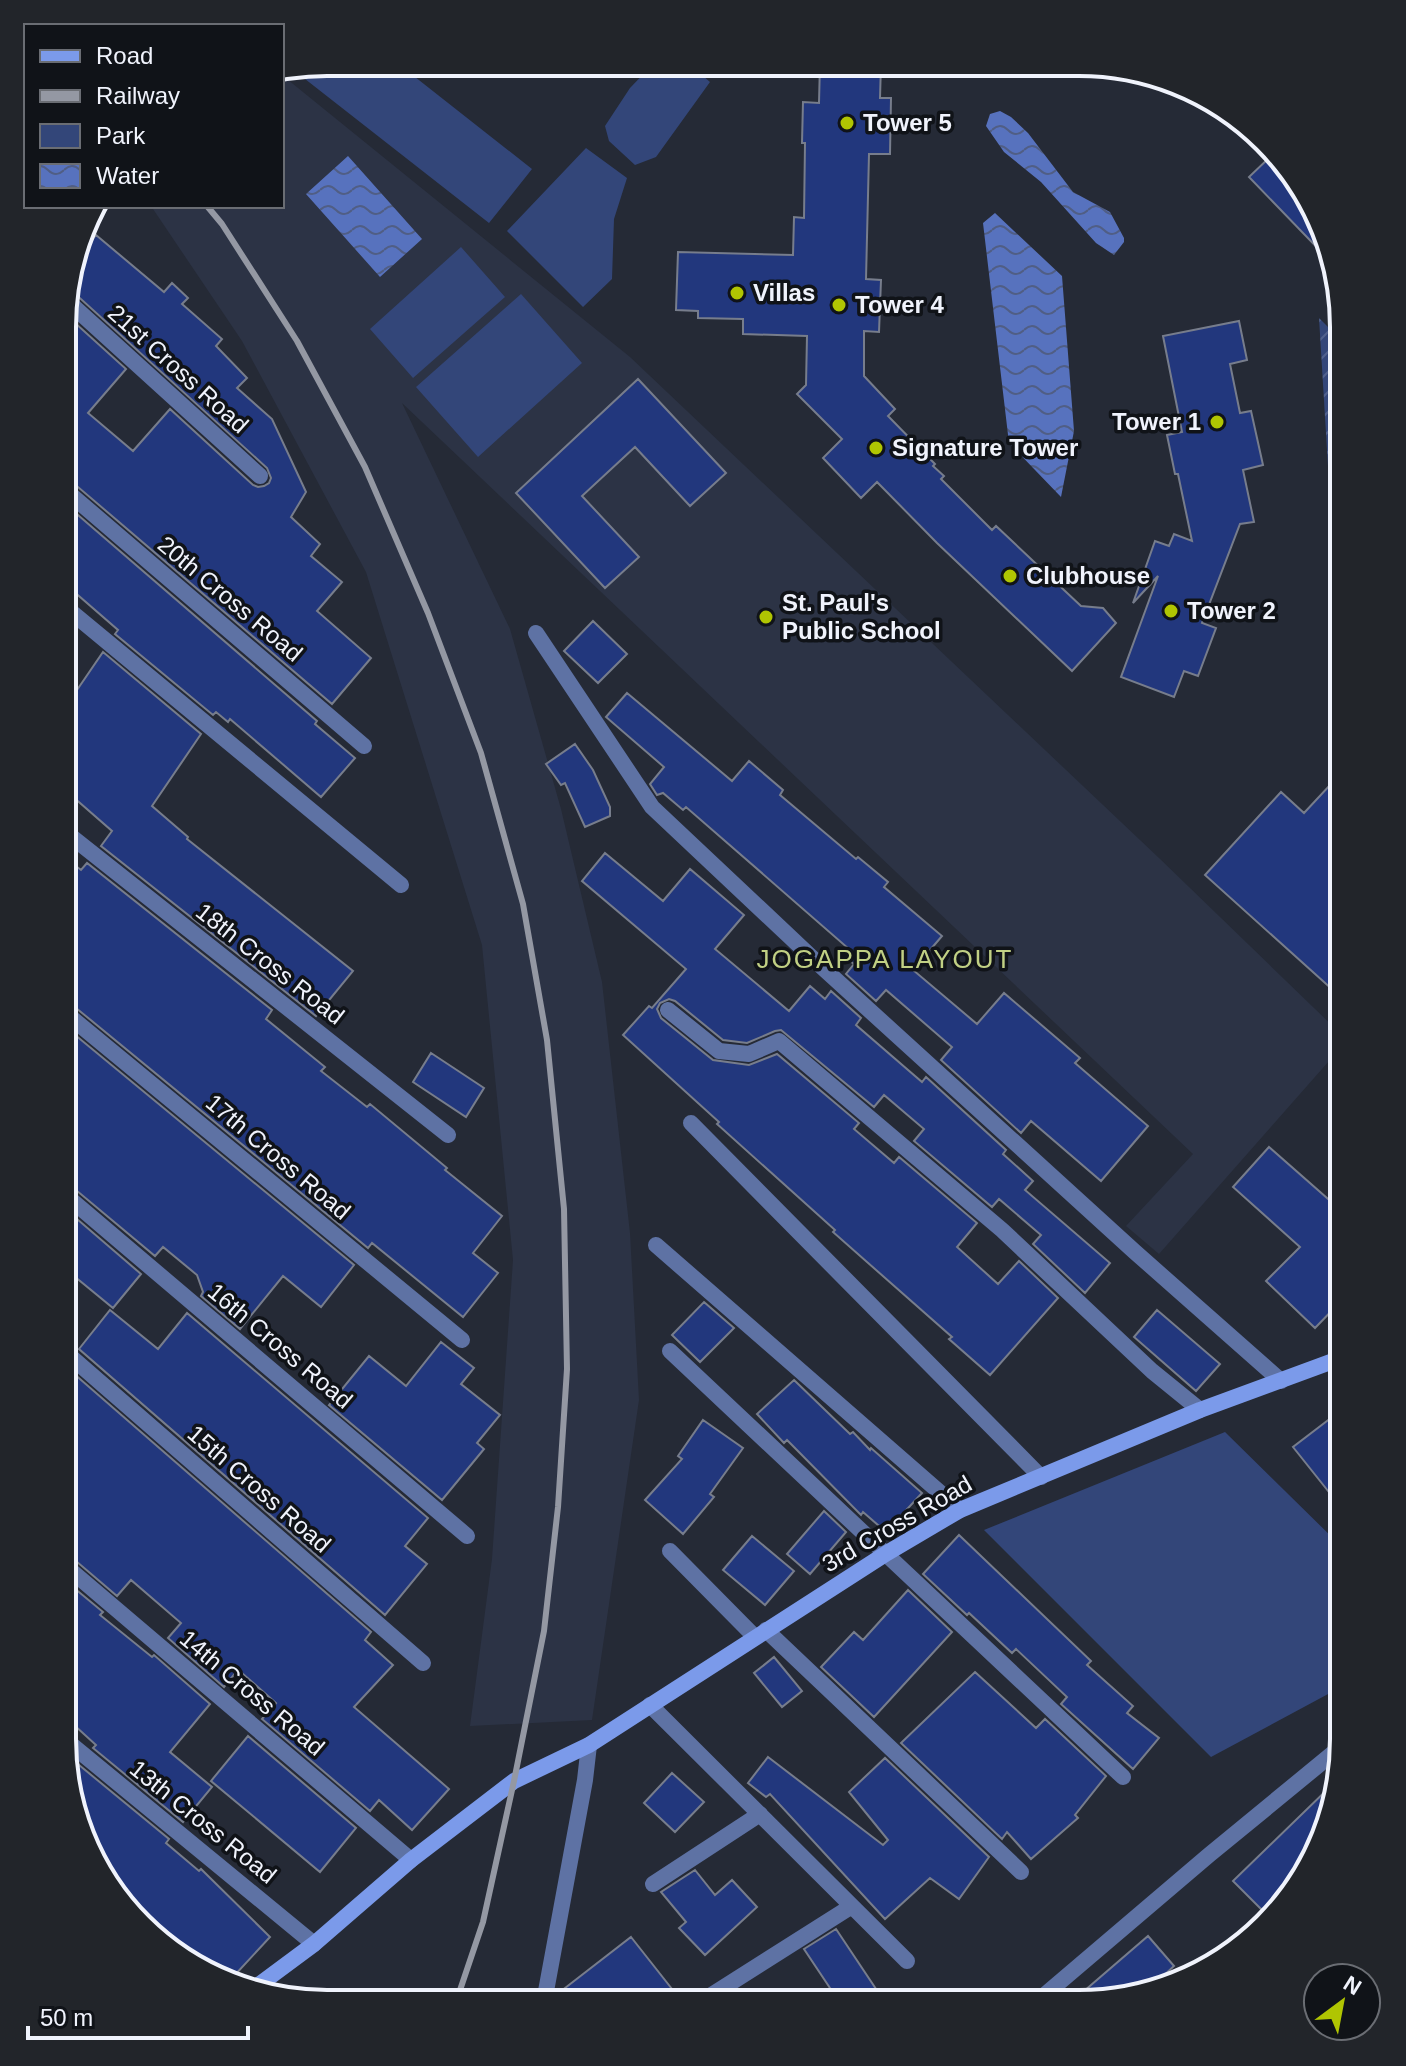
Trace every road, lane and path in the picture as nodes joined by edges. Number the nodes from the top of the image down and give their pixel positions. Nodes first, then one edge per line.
1 (77, 310) edge
2 (260, 476) dead end
3 (76, 499) edge
4 (76, 616) edge
5 (536, 633) dead end
6 (364, 746) dead end
7 (76, 840) edge
8 (401, 885) dead end
9 (668, 1010) dead end
10 (76, 1022) edge
11 (691, 1123) dead end
12 (448, 1135) dead end
13 (76, 1204) edge
14 (656, 1245) dead end
15 (462, 1340) dead end
16 (670, 1351) dead end
17 (76, 1361) edge
18 (1329, 1363) edge
19 (1281, 1381) junction
20 (1200, 1410) junction
21 (1041, 1477) junction
22 (960, 1510) junction
23 (467, 1536) dead end
24 (670, 1551) dead end
25 (887, 1553) junction
26 (76, 1575) edge
27 (760, 1634) junction
28 (423, 1663) dead end
29 (650, 1705) junction
30 (589, 1745) junction
31 (77, 1749) edge
32 (1329, 1757) edge
33 (1123, 1777) dead end
34 (760, 1814) junction
35 (411, 1860) junction
36 (1021, 1872) dead end
37 (653, 1884) dead end
38 (852, 1906) junction
39 (314, 1944) junction
40 (907, 1961) dead end
41 (264, 1981) edge
42 (546, 1990) edge
43 (720, 1990) edge
44 (1050, 1990) edge

1 - 2 street, 21st Cross Road
3 - 6 street, 20th Cross Road
4 - 8 street
5 - 19 street
7 - 12 street, 18th Cross Road
9 - 20 street
10 - 15 street, 17th Cross Road
11 - 21 street
13 - 23 street, 16th Cross Road
14 - 22 street
16 - 25 street
17 - 28 street, 15th Cross Road
18 - 19 main road, 3rd Cross Road
19 - 20 main road, 3rd Cross Road
20 - 21 main road, 3rd Cross Road
21 - 22 main road, 3rd Cross Road
22 - 25 main road, 3rd Cross Road
24 - 27 street
25 - 27 main road, 3rd Cross Road
25 - 33 street
26 - 35 street, 14th Cross Road
27 - 29 main road, 3rd Cross Road
27 - 36 street
29 - 30 main road, 3rd Cross Road
29 - 34 street
30 - 35 main road, 3rd Cross Road
30 - 42 street
31 - 39 street, 13th Cross Road
32 - 44 street
34 - 37 street
34 - 38 street
35 - 39 main road, 3rd Cross Road
38 - 40 street
38 - 43 street
39 - 41 main road, 3rd Cross Road

